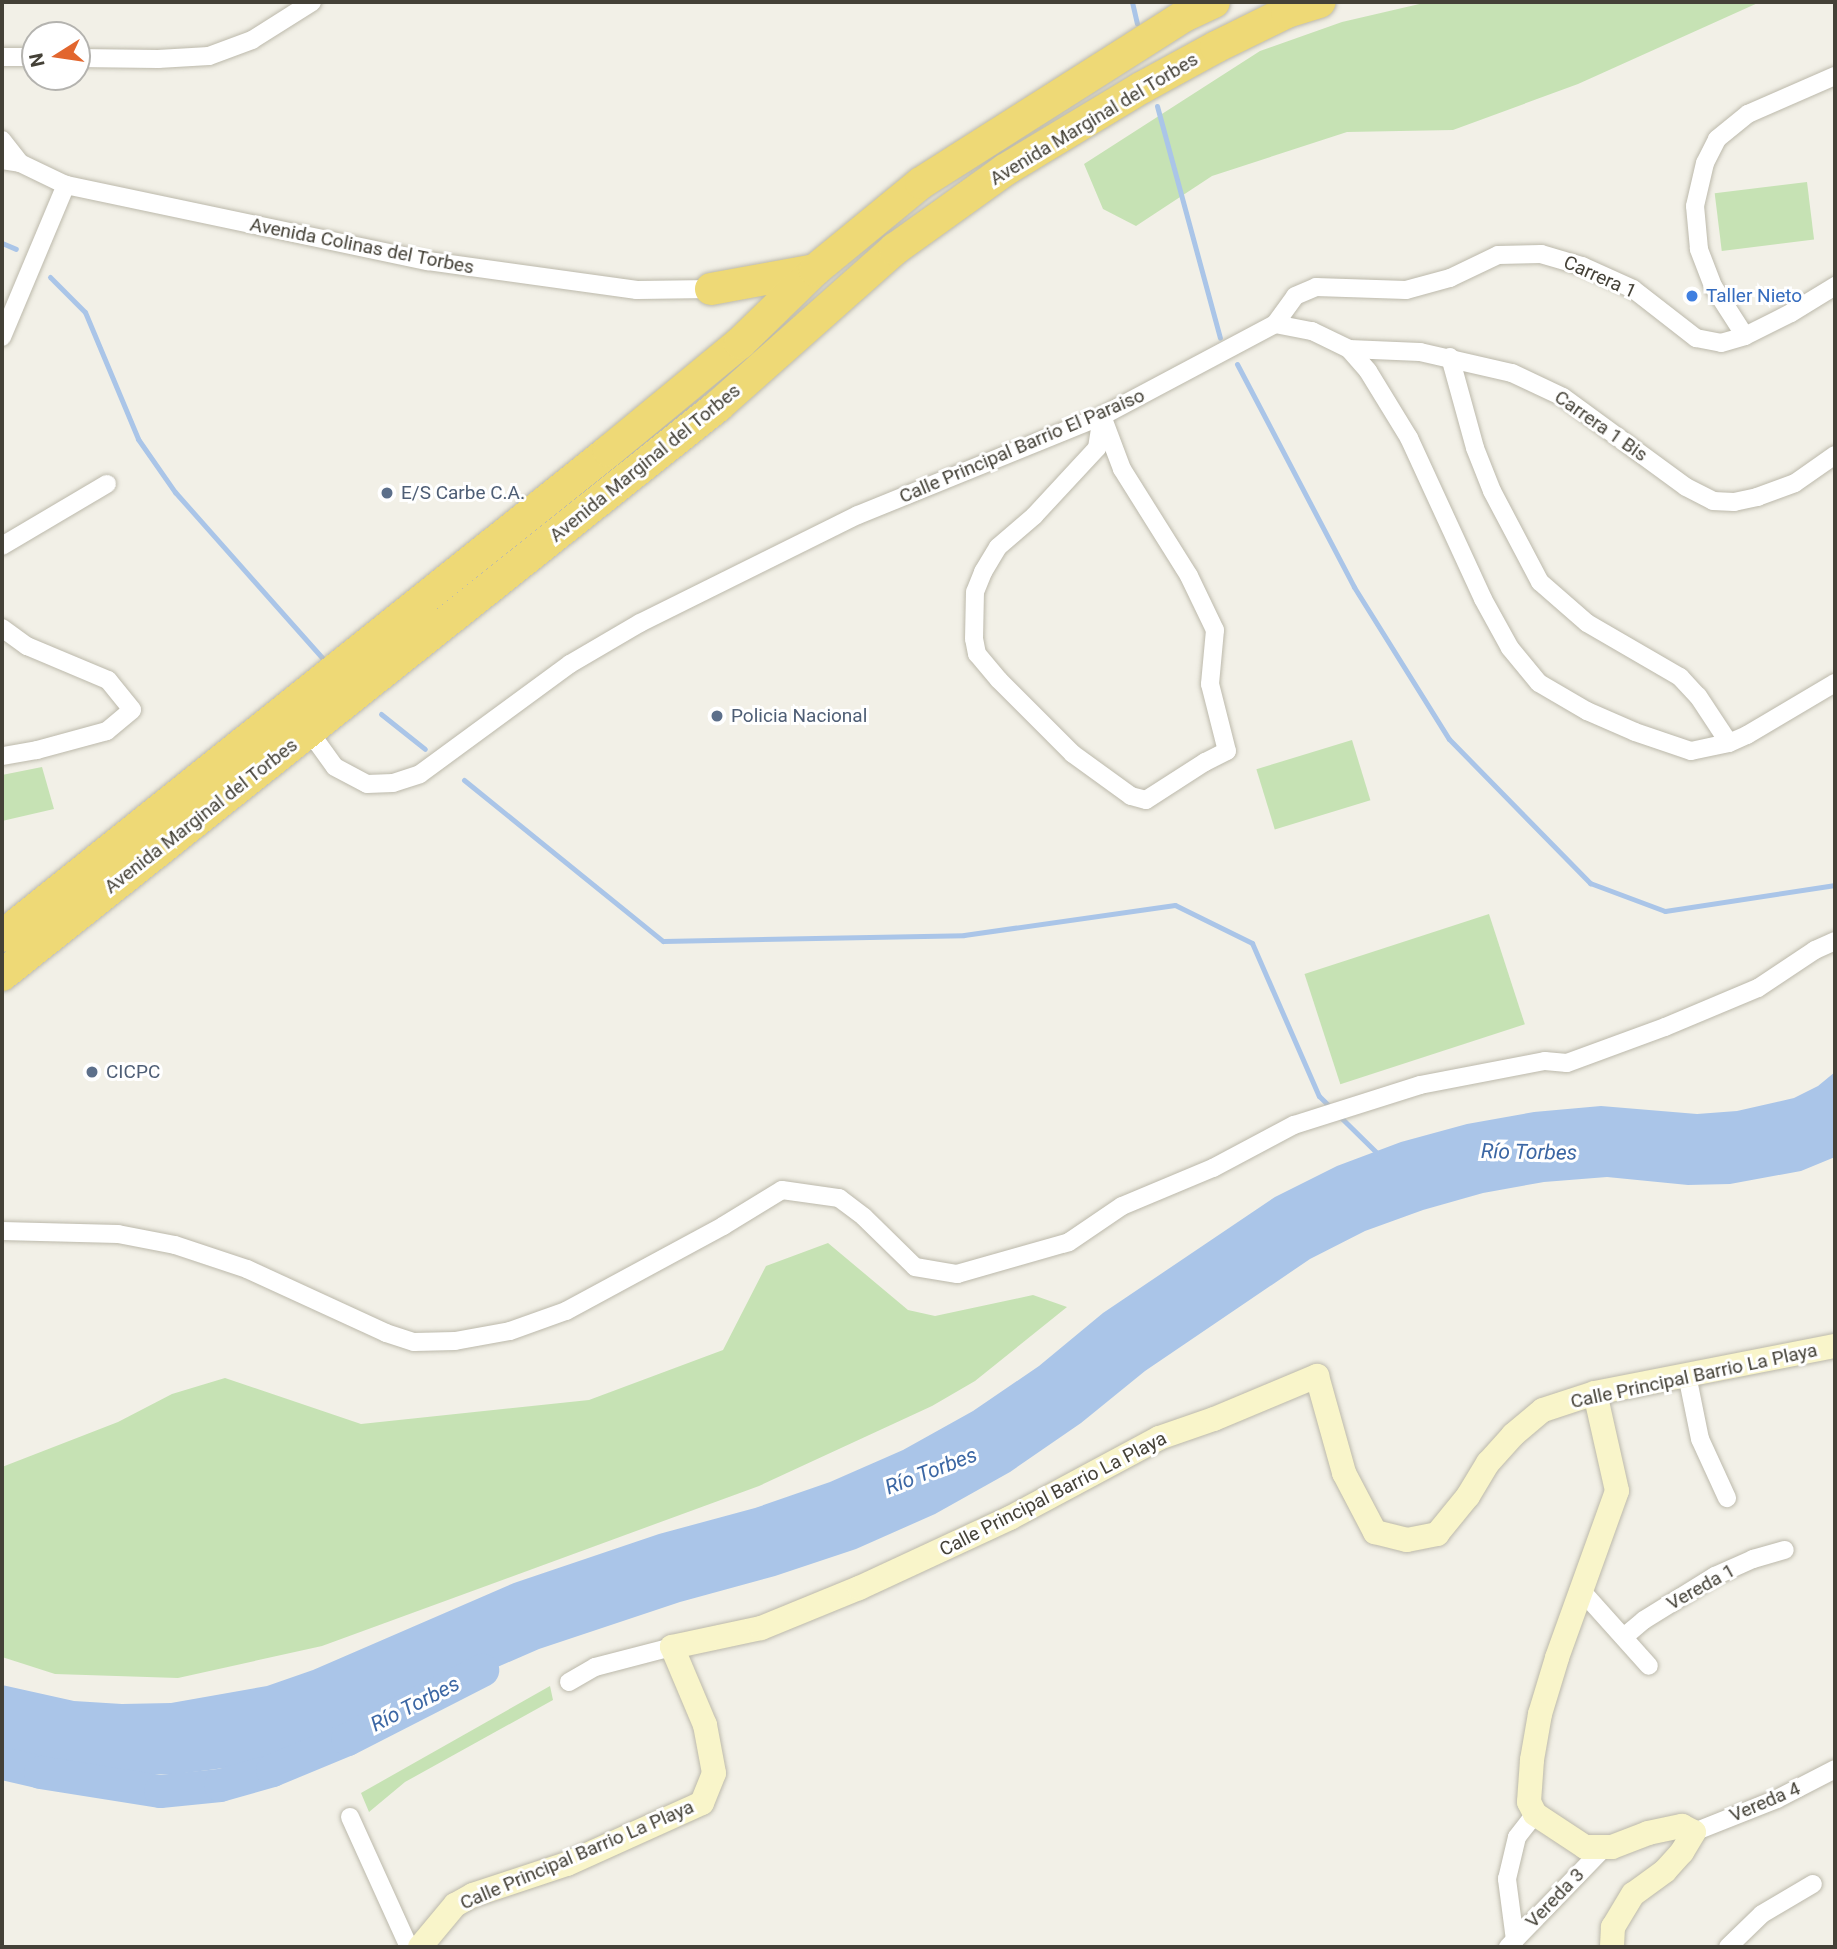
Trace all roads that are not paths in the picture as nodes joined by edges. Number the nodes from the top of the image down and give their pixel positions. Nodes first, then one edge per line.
1 (312, 2) edge
2 (1214, 2) edge
3 (1319, 2) edge
4 (2, 57) edge
5 (21, 57) edge
6 (91, 58) edge
7 (1835, 76) edge
8 (2, 140) edge
9 (11, 162) edge
10 (2, 173) edge
11 (66, 184) junction
12 (815, 270) junction
13 (1835, 286) edge
14 (711, 289) junction
15 (1275, 324) junction
16 (1745, 336) junction
17 (2, 337) edge
18 (740, 343) junction
19 (1349, 349) junction
20 (1450, 357) junction
21 (1102, 416) junction
22 (1835, 455) edge
23 (107, 484) dead end
24 (2, 546) edge
25 (2, 628) edge
26 (1835, 683) edge
27 (300, 719) junction
28 (1729, 743) junction
29 (2, 755) edge
30 (2, 936) edge
31 (1835, 941) edge
32 (2, 975) edge
33 (2, 1231) edge
34 (1835, 1346) edge
35 (1687, 1375) junction
36 (1595, 1394) junction
37 (1727, 1498) dead end
38 (1785, 1550) dead end
39 (1580, 1589) junction
40 (1625, 1636) junction
41 (672, 1647) junction
42 (1649, 1666) dead end
43 (569, 1682) dead end
44 (1835, 1769) edge
45 (1535, 1814) junction
46 (350, 1817) dead end
47 (1694, 1832) junction
48 (1603, 1849) junction
49 (1813, 1884) dead end
50 (1511, 1944) edge
51 (409, 1947) edge
52 (420, 1947) edge
53 (1612, 1947) edge
54 (1728, 1947) edge

1 - 6 street
2 - 12 highway, Avenida Marginal del Torbes
3 - 27 highway, Avenida Marginal del Torbes
4 - 5 street
7 - 16 street
8 - 9 street, Avenida Colinas del Torbes
9 - 10 street
9 - 11 street, Avenida Colinas del Torbes
11 - 14 street, Avenida Colinas del Torbes
11 - 17 street
12 - 14 highway
12 - 18 highway, Avenida Marginal del Torbes
13 - 16 street, Carrera 1
14 - 18 highway
15 - 16 street, Carrera 1
15 - 19 street
15 - 21 street, Calle Principal Barrio El Paraiso
18 - 27 highway, Avenida Marginal del Torbes
19 - 20 street, Carrera 1 Bis
19 - 28 street
20 - 22 street, Carrera 1 Bis
20 - 28 street
21 - 21 street
21 - 27 street, Calle Principal Barrio El Paraiso
23 - 24 street
25 - 29 street
26 - 28 street
27 - 30 highway, Avenida Marginal del Torbes
27 - 32 highway, Avenida Marginal del Torbes
31 - 33 street
34 - 35 street, Calle Principal Barrio La Playa
35 - 36 street, Calle Principal Barrio La Playa
35 - 37 street
36 - 39 street
36 - 41 street, Calle Principal Barrio La Playa
38 - 40 street, Vereda 1
39 - 40 street
39 - 45 street
40 - 42 street
41 - 43 street
41 - 52 street, Calle Principal Barrio La Playa
44 - 47 street, Vereda 4
45 - 48 street
45 - 50 street
46 - 51 street
47 - 48 street
47 - 53 street
48 - 50 street, Vereda 3
49 - 54 street

